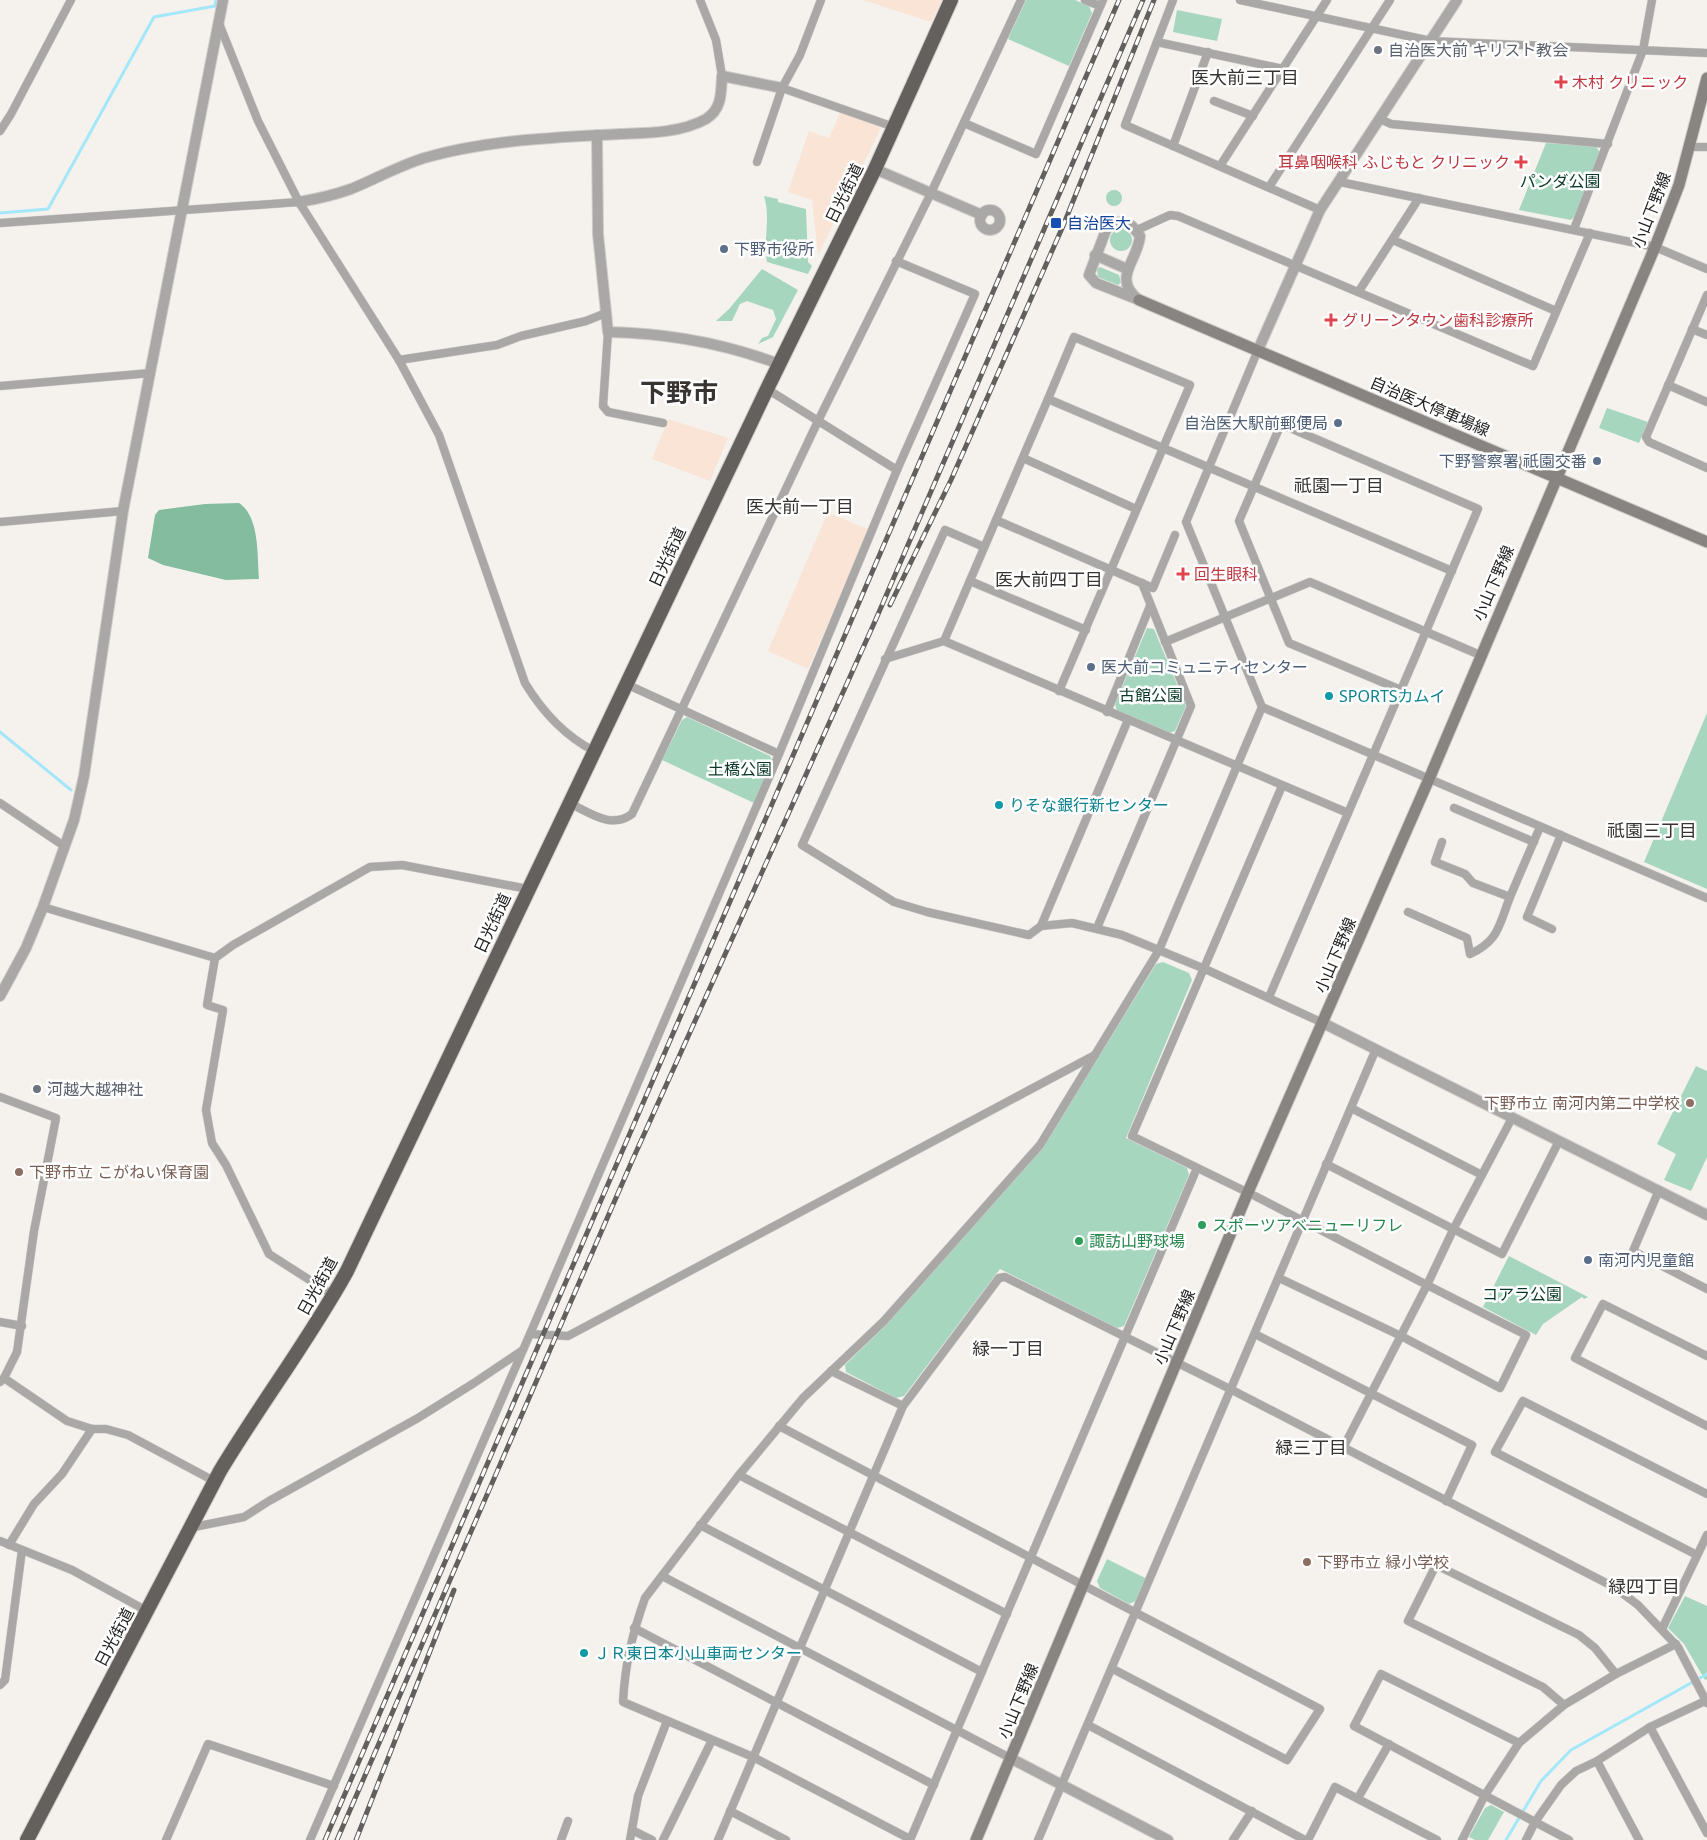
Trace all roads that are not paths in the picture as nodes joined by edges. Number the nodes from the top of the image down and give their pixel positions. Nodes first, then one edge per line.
1 (71, 0) edge
2 (223, 0) edge
3 (700, 0) edge
4 (821, 0) edge
5 (951, 0) edge
6 (1022, 0) edge
7 (1085, 0) edge
8 (1173, 0) edge
9 (1240, 0) edge
10 (1327, 0) edge
11 (1390, 0) edge
12 (1457, 0) edge
13 (1652, 0) edge
14 (1261, 2) edge
15 (1102, 3) edge
16 (1317, 16) junction
17 (220, 26) junction
18 (1372, 28) junction
19 (1431, 41) junction
20 (1157, 42) junction
21 (1643, 50) junction
22 (1208, 52) junction
23 (1707, 53) edge
24 (1283, 68) junction
25 (722, 76) junction
26 (1707, 78) edge
27 (782, 88) junction
28 (1214, 101) dead end
29 (1253, 116) junction
30 (1380, 119) junction
31 (964, 123) junction
32 (894, 127) junction
33 (0, 131) edge
34 (597, 135) junction
35 (1608, 144) junction
36 (1173, 146) junction
37 (1690, 147) junction
38 (1707, 147) edge
39 (757, 162) dead end
40 (1220, 166) junction
41 (875, 169) junction
42 (1340, 182) junction
43 (1270, 187) junction
44 (931, 192) junction
45 (1419, 198) junction
46 (299, 202) junction
47 (1320, 210) junction
48 (182, 211) junction
49 (982, 215) dead end
50 (0, 223) edge
51 (1574, 229) junction
52 (1137, 230) junction
53 (1590, 232) junction
54 (1393, 240) junction
55 (1655, 247) junction
56 (1095, 255) junction
57 (896, 261) junction
58 (1295, 265) junction
59 (1127, 269) junction
60 (1707, 269) edge
61 (1359, 291) junction
62 (1707, 294) edge
63 (1139, 300) junction
64 (1556, 311) junction
65 (606, 313) junction
66 (1692, 329) junction
67 (608, 332) junction
68 (1707, 335) edge
69 (1258, 350) junction
70 (399, 360) junction
71 (779, 364) junction
72 (151, 374) junction
73 (1668, 385) junction
74 (0, 386) edge
75 (766, 389) junction
76 (1048, 399) junction
77 (1707, 402) edge
78 (818, 421) junction
79 (663, 423) dead end
80 (1164, 448) junction
81 (1023, 458) junction
82 (1209, 467) junction
83 (1707, 468) edge
84 (897, 470) junction
85 (1556, 478) junction
86 (1254, 487) junction
87 (1136, 509) junction
88 (123, 511) junction
89 (996, 520) junction
90 (0, 522) edge
91 (1174, 535) dead end
92 (1707, 542) edge
93 (984, 547) junction
94 (1112, 569) junction
95 (1452, 571) junction
96 (970, 581) junction
97 (1142, 583) junction
98 (1270, 597) junction
99 (1150, 606) junction
100 (1225, 617) junction
101 (1086, 630) junction
102 (1426, 631) junction
103 (944, 641) junction
104 (1165, 642) junction
105 (1480, 655) junction
106 (885, 659) junction
107 (626, 684) junction
108 (1401, 690) junction
109 (1059, 691) junction
110 (1262, 707) junction
111 (682, 710) junction
112 (1107, 712) junction
113 (1128, 720) junction
114 (1176, 741) junction
115 (594, 751) junction
116 (1373, 753) junction
117 (778, 754) junction
118 (1236, 767) junction
119 (1429, 779) junction
120 (1282, 786) junction
121 (0, 803) edge
122 (569, 803) junction
123 (1454, 808) dead end
124 (1348, 813) junction
125 (1540, 826) junction
126 (1561, 835) junction
127 (1442, 842) dead end
128 (1534, 842) junction
129 (64, 846) junction
130 (528, 889) junction
131 (1510, 897) junction
132 (1707, 898) edge
133 (44, 907) junction
134 (1408, 912) dead end
135 (1041, 926) junction
136 (1097, 928) junction
137 (1552, 929) dead end
138 (1158, 950) junction
139 (215, 958) junction
140 (1205, 969) junction
141 (1, 992) edge
142 (1270, 997) junction
143 (1323, 1023) junction
144 (1376, 1049) junction
145 (1095, 1055) junction
146 (0, 1097) edge
147 (1351, 1108) junction
148 (1512, 1118) junction
149 (1559, 1141) junction
150 (1326, 1164) junction
151 (1197, 1168) junction
152 (1482, 1175) junction
153 (1659, 1190) junction
154 (1248, 1192) junction
155 (1707, 1215) edge
156 (1302, 1220) junction
157 (1454, 1228) junction
158 (1279, 1278) junction
159 (1428, 1285) junction
160 (1707, 1289) edge
161 (333, 1295) junction
162 (0, 1322) edge
163 (22, 1326) junction
164 (530, 1334) junction
165 (1255, 1334) junction
166 (1401, 1336) junction
167 (1124, 1338) junction
168 (523, 1350) junction
169 (1707, 1356) edge
170 (1176, 1362) junction
171 (832, 1371) junction
172 (2, 1380) edge
173 (1232, 1390) junction
174 (1372, 1393) junction
175 (903, 1406) junction
176 (779, 1426) junction
177 (1707, 1426) edge
178 (92, 1429) junction
179 (1343, 1448) junction
180 (739, 1475) junction
181 (874, 1475) junction
182 (214, 1481) junction
183 (1707, 1494) edge
184 (1446, 1501) junction
185 (700, 1525) junction
186 (189, 1528) junction
187 (850, 1533) junction
188 (1707, 1535) edge
189 (0, 1541) edge
190 (9, 1545) junction
191 (22, 1550) junction
192 (1697, 1555) junction
193 (1031, 1558) junction
194 (662, 1576) junction
195 (1084, 1584) junction
196 (825, 1589) junction
197 (147, 1611) junction
198 (1007, 1614) junction
199 (1136, 1614) junction
200 (634, 1628) junction
201 (1662, 1629) junction
202 (1676, 1644) junction
203 (800, 1648) junction
204 (1113, 1669) junction
205 (982, 1672) junction
206 (1616, 1674) junction
207 (0, 1685) edge
208 (777, 1702) junction
209 (1707, 1702) edge
210 (1564, 1705) junction
211 (667, 1720) junction
212 (1088, 1725) junction
213 (1650, 1727) junction
214 (957, 1731) junction
215 (712, 1740) junction
216 (1389, 1744) junction
217 (1519, 1744) junction
218 (753, 1757) junction
219 (1012, 1759) junction
220 (1597, 1761) junction
221 (934, 1784) junction
222 (334, 1786) junction
223 (1062, 1786) junction
224 (1485, 1795) junction
225 (1358, 1798) junction
226 (730, 1810) junction
227 (1252, 1812) junction
228 (568, 1820) dead end
229 (1535, 1822) junction
230 (632, 1830) junction
231 (1707, 1834) edge
232 (27, 1840) edge
233 (166, 1840) edge
234 (310, 1840) edge
235 (561, 1840) edge
236 (630, 1840) edge
237 (652, 1840) edge
238 (663, 1840) edge
239 (718, 1840) edge
240 (786, 1840) edge
241 (910, 1840) edge
242 (976, 1840) edge
243 (1038, 1840) edge
244 (1168, 1840) edge
245 (1233, 1840) edge
246 (1307, 1840) edge
247 (1437, 1840) edge
248 (1462, 1840) edge
249 (1526, 1840) edge
250 (1569, 1840) edge
251 (1639, 1840) edge

1 - 33 street
2 - 17 street
3 - 25 street
4 - 27 street
5 - 32 highway, 日光街道
6 - 31 street
7 - 15 street
8 - 20 street
9 - 14 street
10 - 16 street
11 - 18 street
12 - 19 street
13 - 21 street
14 - 16 street
15 - 31 street
16 - 18 street
16 - 24 street
17 - 46 street
17 - 48 street
18 - 19 street
18 - 43 street
19 - 21 street
19 - 30 street
20 - 22 street
20 - 36 street
21 - 23 street
21 - 35 street
22 - 24 street
22 - 36 street
24 - 29 street
25 - 27 street
25 - 34 street
26 - 37 main road, 小山下野線
27 - 32 street
27 - 39 street
28 - 29 street
29 - 40 street
30 - 35 street
30 - 42 street
31 - 44 street
32 - 41 highway, 日光街道
34 - 46 street
34 - 65 street
35 - 51 street
36 - 40 street
37 - 38 street
37 - 55 main road, 小山下野線
40 - 43 street
41 - 44 street
41 - 71 highway, 日光街道
42 - 45 street
42 - 47 street
43 - 47 street
44 - 49 street
44 - 57 street
45 - 51 street
45 - 54 street
46 - 48 street
46 - 70 street
47 - 58 street
48 - 50 street
48 - 72 street
51 - 53 street
52 - 56 street
52 - 58 street
52 - 59 street
53 - 55 street
53 - 64 street
54 - 61 street
54 - 64 street
55 - 60 street
55 - 85 main road, 小山下野線
56 - 59 street
56 - 63 street
57 - 78 street
57 - 84 street
58 - 61 street
58 - 69 street
59 - 63 street
61 - 64 street
62 - 66 street
63 - 69 main road, 自治医大停車場線
65 - 67 street
65 - 70 street
66 - 68 street
66 - 73 street
67 - 71 street
67 - 79 street
69 - 82 street
69 - 85 main road, 自治医大停車場線
70 - 115 street
71 - 75 highway, 日光街道
72 - 74 street
72 - 88 street
73 - 77 street
73 - 83 street
75 - 78 street
75 - 107 highway, 日光街道
76 - 80 street
76 - 80 street
76 - 81 street
78 - 84 street
78 - 111 street
80 - 82 street
80 - 87 street
81 - 87 street
81 - 89 street
82 - 86 street
82 - 100 street
84 - 117 street
85 - 92 main road, 自治医大停車場線
85 - 105 main road, 小山下野線
86 - 95 street
86 - 95 street
86 - 98 street
87 - 94 street
88 - 90 street
88 - 129 street
89 - 93 street
89 - 94 street
91 - 97 street
93 - 96 street
93 - 106 street
94 - 97 street
94 - 101 street
95 - 102 street
96 - 101 street
96 - 103 street
97 - 99 street
98 - 100 street
98 - 102 street
98 - 108 street
99 - 104 street
99 - 112 street
100 - 104 street
100 - 110 street
101 - 109 street
102 - 105 street
102 - 108 street
103 - 106 street
103 - 109 street
104 - 114 street
105 - 119 main road, 小山下野線
106 - 135 street
107 - 111 street
107 - 115 highway, 日光街道
108 - 116 street
109 - 112 street
110 - 116 street
110 - 118 street
111 - 117 street
111 - 122 street
112 - 113 street
113 - 114 street
113 - 135 street
114 - 118 street
114 - 136 street
115 - 122 highway, 日光街道
116 - 119 street
116 - 124 street
117 - 164 street
118 - 120 street
118 - 138 street
119 - 125 street
119 - 143 main road, 小山下野線
120 - 124 street
120 - 140 street
121 - 129 street
122 - 130 highway, 日光街道
123 - 128 street
124 - 142 street
125 - 126 street
125 - 128 street
126 - 132 street
126 - 137 street
127 - 131 street
128 - 131 street
129 - 133 street
130 - 139 street
130 - 161 highway, 日光街道
131 - 134 street
133 - 139 street
133 - 141 street
135 - 136 street
136 - 138 street
138 - 140 street
138 - 145 street
139 - 161 street
140 - 142 street
140 - 151 street
142 - 143 street
143 - 144 street
143 - 154 main road, 小山下野線
144 - 147 street
144 - 148 street
145 - 164 street
145 - 171 street
146 - 163 street
147 - 150 street
147 - 152 street
148 - 149 street
148 - 152 street
149 - 153 street
149 - 157 street
150 - 156 street
150 - 157 street
151 - 154 street
151 - 167 street
152 - 157 street
153 - 155 street
153 - 160 street
154 - 156 street
154 - 170 main road, 小山下野線
156 - 158 street
156 - 159 street
157 - 159 street
158 - 165 street
158 - 166 street
159 - 166 street
159 - 166 street
161 - 182 highway, 日光街道
162 - 163 street
163 - 172 street
164 - 168 street
165 - 173 street
165 - 174 street
166 - 174 street
167 - 170 street
167 - 175 street
167 - 193 street
168 - 186 street
168 - 222 street
169 - 177 street
170 - 173 street
170 - 195 main road, 小山下野線
171 - 175 street
171 - 176 street
172 - 178 street
173 - 179 street
173 - 199 street
174 - 179 street
174 - 184 street
175 - 181 street
176 - 180 street
176 - 181 street
178 - 182 street
178 - 190 street
179 - 184 street
180 - 185 street
180 - 187 street
181 - 187 street
181 - 193 street
182 - 186 highway, 日光街道
183 - 192 street
184 - 201 street
185 - 194 street
185 - 196 street
186 - 197 highway, 日光街道
187 - 196 street
187 - 198 street
188 - 192 street
189 - 190 street
190 - 191 street
191 - 197 street
191 - 207 street
192 - 201 street
193 - 195 street
193 - 198 street
194 - 200 street
194 - 203 street
195 - 199 street
195 - 219 main road, 小山下野線
196 - 203 street
196 - 205 street
197 - 232 highway, 日光街道
198 - 205 street
199 - 204 street
199 - 204 street
200 - 208 street
200 - 211 street
201 - 202 street
202 - 206 street
202 - 209 street
203 - 208 street
203 - 214 street
204 - 212 street
205 - 214 street
206 - 210 street
206 - 210 street
208 - 218 street
208 - 221 street
209 - 213 street
210 - 217 street
211 - 215 street
211 - 230 street
212 - 223 street
212 - 227 street
213 - 220 street
213 - 231 street
214 - 219 street
214 - 221 street
215 - 218 street
215 - 238 street
216 - 217 street
216 - 224 street
216 - 225 street
217 - 224 street
218 - 226 street
218 - 241 street
219 - 223 street
219 - 242 main road, 小山下野線
220 - 229 street
220 - 251 street
221 - 241 street
222 - 233 street
222 - 234 street
223 - 243 street
223 - 244 street
224 - 229 street
224 - 248 street
225 - 246 street
225 - 247 street
226 - 239 street
226 - 240 street
227 - 245 street
227 - 246 street
228 - 235 street
229 - 249 street
229 - 250 street
230 - 236 street
230 - 237 street

